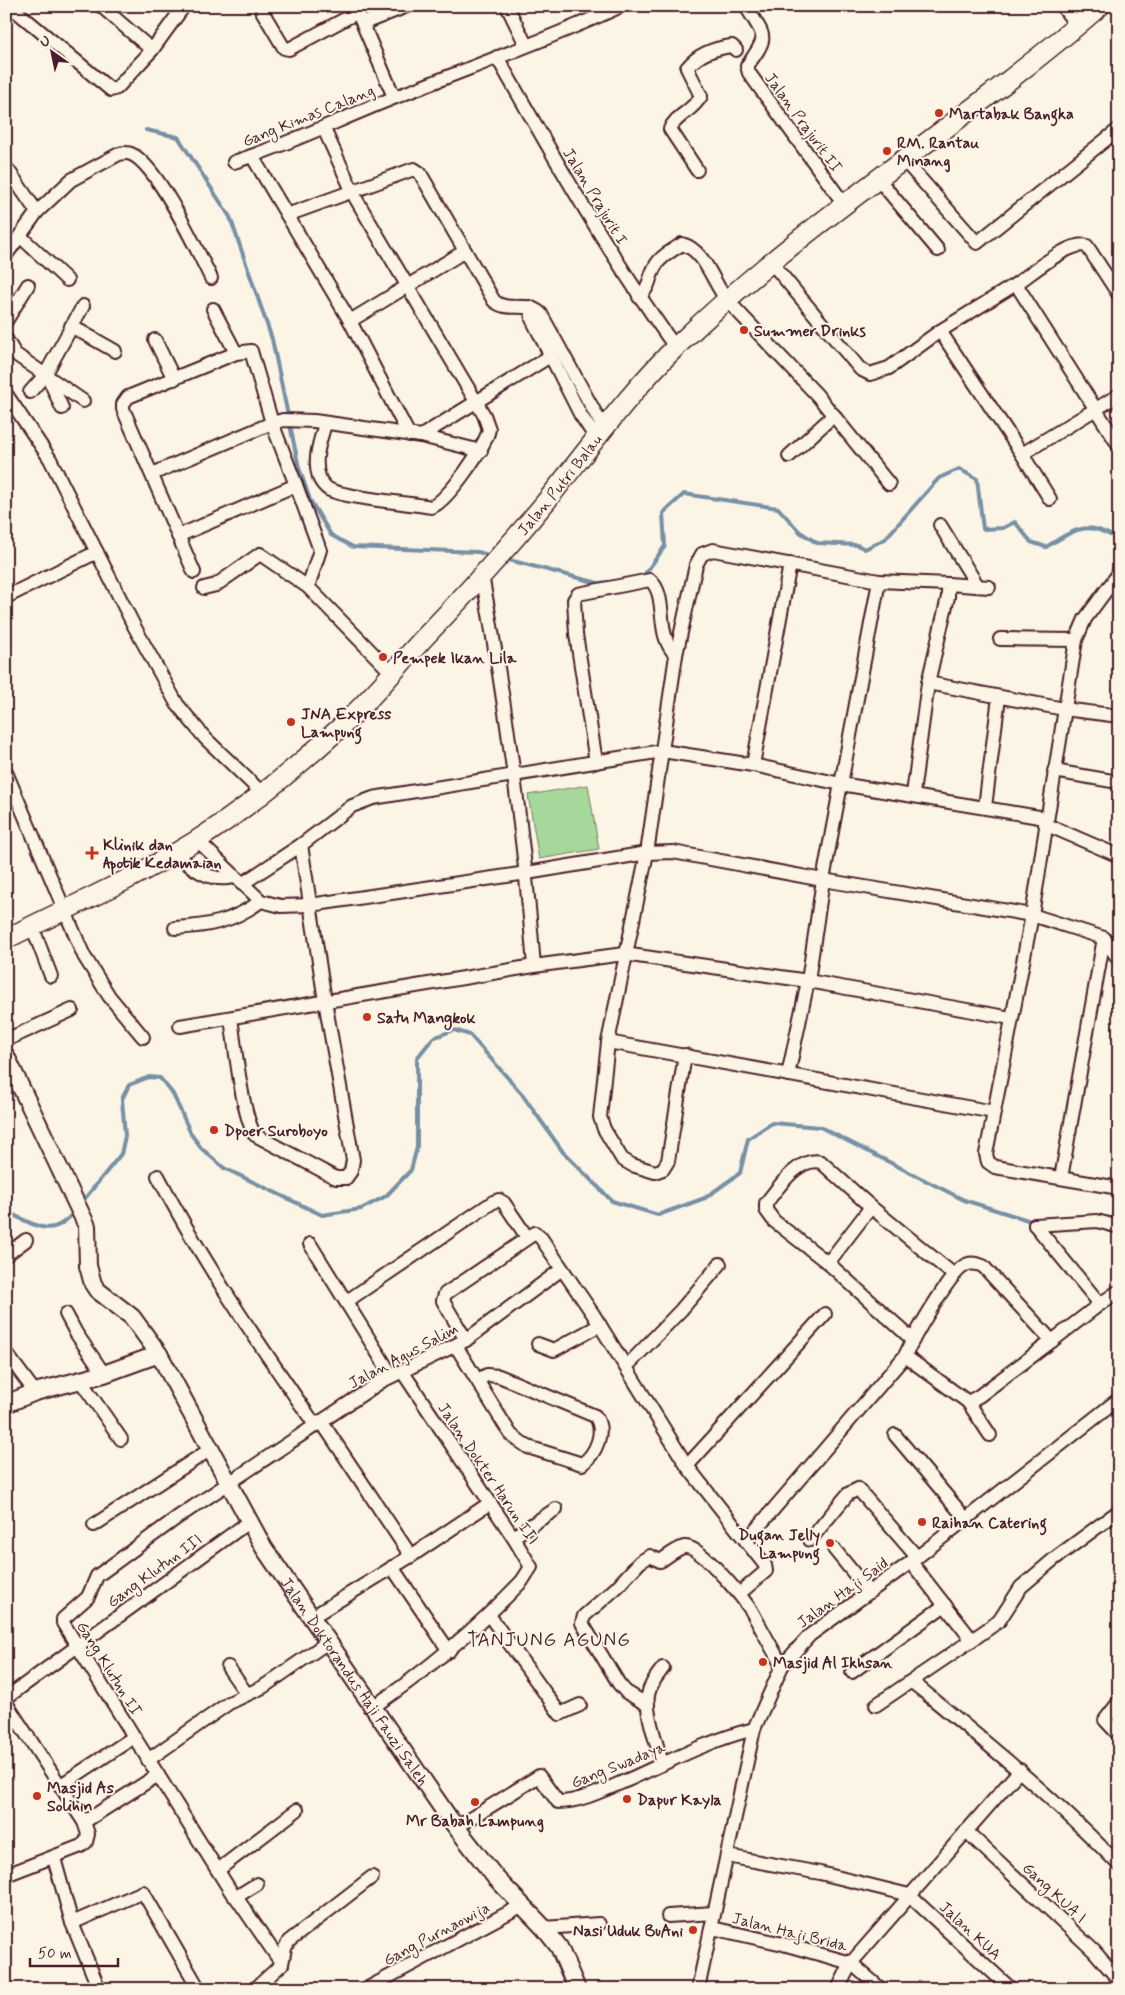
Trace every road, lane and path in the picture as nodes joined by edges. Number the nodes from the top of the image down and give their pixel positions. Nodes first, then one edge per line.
1 (10, 6) edge
2 (101, 6) edge
3 (184, 6) edge
4 (406, 6) edge
5 (507, 6) edge
6 (622, 6) edge
7 (746, 6) edge
8 (1062, 6) edge
9 (1100, 6) edge
10 (264, 8) edge
11 (359, 14) edge
12 (1077, 26) junction
13 (526, 45) junction
14 (152, 50) junction
15 (497, 57) junction
16 (742, 58) junction
17 (394, 98) junction
18 (324, 129) junction
19 (1119, 129) edge
20 (252, 156) junction
21 (903, 159) junction
22 (234, 162) dead end
23 (6, 167) edge
24 (697, 170) dead end
25 (878, 179) junction
26 (353, 191) junction
27 (844, 204) junction
28 (36, 212) junction
29 (287, 215) junction
30 (20, 236) junction
31 (938, 250) dead end
32 (465, 251) junction
33 (6, 255) edge
34 (770, 261) junction
35 (211, 278) dead end
36 (67, 280) dead end
37 (1016, 284) junction
38 (28, 285) dead end
39 (408, 286) junction
40 (1119, 295) edge
41 (639, 297) junction
42 (726, 300) junction
43 (83, 306) dead end
44 (530, 307) junction
45 (213, 309) dead end
46 (6, 321) edge
47 (350, 321) junction
48 (71, 326) junction
49 (940, 331) junction
50 (6, 339) edge
51 (155, 340) dead end
52 (675, 348) junction
53 (116, 351) dead end
54 (236, 353) junction
55 (552, 355) junction
56 (48, 378) junction
57 (174, 379) junction
58 (30, 392) dead end
59 (6, 394) edge
60 (1119, 394) edge
61 (475, 401) junction
62 (83, 402) dead end
63 (62, 408) dead end
64 (1094, 410) junction
65 (834, 415) junction
66 (278, 421) junction
67 (320, 423) junction
68 (600, 434) junction
69 (415, 436) junction
70 (1119, 446) edge
71 (481, 451) junction
72 (1022, 454) junction
73 (789, 456) dead end
74 (152, 474) junction
75 (889, 484) dead end
76 (296, 485) junction
77 (1050, 499) dead end
78 (940, 525) dead end
79 (178, 536) junction
80 (97, 552) junction
81 (790, 564) junction
82 (194, 572) dead end
83 (1118, 573) edge
84 (482, 575) junction
85 (879, 581) junction
86 (948, 584) junction
87 (308, 587) junction
88 (204, 588) dead end
89 (6, 597) edge
90 (1000, 639) dead end
91 (1076, 640) junction
92 (676, 655) junction
93 (392, 673) junction
94 (928, 683) junction
95 (999, 697) junction
96 (1064, 709) junction
97 (1119, 716) edge
98 (662, 751) junction
99 (596, 762) junction
100 (753, 765) junction
101 (1054, 771) junction
102 (6, 772) edge
103 (516, 776) junction
104 (1112, 781) dead end
105 (841, 784) junction
106 (262, 793) junction
107 (913, 794) junction
108 (985, 807) junction
109 (1045, 821) junction
110 (197, 840) junction
111 (301, 845) junction
112 (174, 853) junction
113 (647, 853) junction
114 (1119, 856) edge
115 (527, 873) junction
116 (238, 880) junction
117 (823, 880) junction
118 (261, 901) junction
119 (310, 905) junction
120 (64, 909) junction
121 (1032, 915) junction
122 (32, 926) junction
123 (175, 928) dead end
124 (1104, 938) junction
125 (6, 939) edge
126 (624, 954) junction
127 (1119, 960) edge
128 (534, 966) junction
129 (51, 976) dead end
130 (808, 981) junction
131 (325, 1001) junction
132 (72, 1010) dead end
133 (231, 1018) junction
134 (1011, 1018) junction
135 (180, 1026) dead end
136 (143, 1037) dead end
137 (6, 1040) edge
138 (608, 1042) junction
139 (686, 1054) junction
140 (6, 1056) edge
141 (788, 1075) junction
142 (994, 1112) junction
143 (158, 1176) dead end
144 (1061, 1178) junction
145 (1119, 1188) edge
146 (871, 1207) junction
147 (1119, 1227) edge
148 (527, 1237) junction
149 (26, 1240) dead end
150 (310, 1244) dead end
151 (6, 1254) edge
152 (828, 1262) junction
153 (720, 1264) dead end
154 (562, 1269) junction
155 (954, 1275) junction
156 (1119, 1291) edge
157 (347, 1301) junction
158 (1100, 1304) junction
159 (66, 1314) dead end
160 (825, 1314) dead end
161 (600, 1325) junction
162 (913, 1340) junction
163 (1052, 1341) junction
164 (461, 1343) junction
165 (538, 1344) dead end
166 (6, 1353) edge
167 (159, 1354) junction
168 (905, 1356) junction
169 (626, 1367) junction
170 (104, 1374) junction
171 (397, 1374) junction
172 (80, 1380) junction
173 (478, 1380) junction
174 (35, 1392) junction
175 (1119, 1398) edge
176 (968, 1402) junction
177 (6, 1404) edge
178 (318, 1423) junction
179 (895, 1435) dead end
180 (990, 1435) dead end
181 (121, 1440) dead end
182 (211, 1449) junction
183 (687, 1466) junction
184 (230, 1482) junction
185 (490, 1503) junction
186 (556, 1509) dead end
187 (1119, 1511) edge
188 (966, 1519) junction
189 (250, 1521) junction
190 (94, 1525) dead end
191 (513, 1537) junction
192 (747, 1540) junction
193 (810, 1540) dead end
194 (834, 1549) dead end
195 (411, 1556) junction
196 (914, 1560) junction
197 (392, 1567) junction
198 (869, 1592) junction
199 (739, 1594) junction
200 (945, 1605) junction
201 (489, 1615) junction
202 (312, 1617) junction
203 (972, 1640) junction
204 (328, 1642) junction
205 (79, 1647) junction
206 (449, 1651) junction
207 (782, 1666) junction
208 (228, 1667) dead end
209 (664, 1668) dead end
210 (852, 1672) dead end
211 (911, 1681) junction
212 (246, 1693) junction
213 (6, 1698) edge
214 (1119, 1702) edge
215 (6, 1703) edge
216 (580, 1705) dead end
217 (648, 1705) junction
218 (876, 1705) dead end
219 (374, 1707) junction
220 (754, 1729) junction
221 (1119, 1735) edge
222 (134, 1737) junction
223 (148, 1760) junction
224 (662, 1764) junction
225 (1020, 1770) junction
226 (158, 1775) junction
227 (60, 1785) junction
228 (297, 1810) dead end
229 (84, 1822) junction
230 (457, 1827) junction
231 (966, 1831) junction
232 (727, 1856) junction
233 (54, 1858) junction
234 (1119, 1865) edge
235 (218, 1870) junction
236 (6, 1875) edge
237 (372, 1877) dead end
238 (257, 1884) dead end
239 (909, 1895) junction
240 (236, 1897) junction
241 (521, 1906) junction
242 (714, 1913) junction
243 (668, 1916) dead end
244 (72, 1923) junction
245 (599, 1924) dead end
246 (544, 1928) junction
247 (712, 1928) junction
248 (851, 1963) junction
249 (282, 1964) junction
250 (1119, 1980) edge
251 (99, 1989) edge
252 (199, 1989) edge
253 (255, 1989) edge
254 (366, 1989) edge
255 (577, 1989) edge
256 (698, 1989) edge
257 (838, 1989) edge
258 (881, 1989) edge
259 (1010, 1989) edge

1 - 14 street
2 - 14 street
3 - 14 street
4 - 11 street
5 - 13 street
6 - 13 street, Gang Kimas Calang
7 - 16 street, Jalan Prajurit II
8 - 12 street
9 - 12 main road, Jalan Putri Balau
10 - 11 street
11 - 17 street, Gang Kimas Calang
12 - 21 main road, Jalan Putri Balau
13 - 15 street, Gang Kimas Calang
15 - 17 street, Gang Kimas Calang
15 - 41 street, Jalan Prajurit I
16 - 24 street
16 - 27 street, Jalan Prajurit II
17 - 18 street, Gang Kimas Calang
18 - 20 street, Gang Kimas Calang
18 - 26 street
19 - 21 street
20 - 22 street, Gang Kimas Calang
20 - 29 street
21 - 25 main road, Jalan Putri Balau
23 - 28 street
25 - 27 main road, Jalan Putri Balau
25 - 31 street
26 - 29 street
26 - 32 street
26 - 39 street
27 - 34 main road, Jalan Putri Balau
28 - 30 street
28 - 35 street
29 - 47 street
30 - 33 street
30 - 36 street
32 - 39 street
32 - 44 street
34 - 42 main road, Jalan Putri Balau
34 - 49 street
37 - 40 street
37 - 49 street
37 - 64 street
38 - 46 street
39 - 47 street
39 - 61 street
41 - 42 street
41 - 52 street, Jalan Prajurit I
42 - 52 main road, Jalan Putri Balau
42 - 65 street
43 - 48 street
44 - 55 street
44 - 68 street
45 - 54 street
47 - 69 street
48 - 53 street
48 - 56 street
49 - 72 street
50 - 56 street
51 - 57 street
52 - 68 main road, Jalan Putri Balau
54 - 57 street
54 - 66 street
55 - 61 street
55 - 68 street
56 - 58 street
56 - 62 street
56 - 63 street
57 - 74 street
59 - 80 street
60 - 64 street
61 - 69 street
61 - 71 street
64 - 70 street
64 - 72 street
65 - 73 street
65 - 75 street
66 - 67 street
66 - 74 street
66 - 76 street
67 - 69 street
67 - 71 street
68 - 84 main road, Jalan Putri Balau
69 - 71 street
72 - 77 street
74 - 79 street
76 - 79 street
76 - 87 street
78 - 86 street
79 - 82 street
80 - 89 street
80 - 106 street
81 - 85 street
81 - 92 street
81 - 100 street
83 - 91 street
84 - 93 main road, Jalan Putri Balau
84 - 103 street
85 - 86 street
85 - 105 street
86 - 94 street
87 - 88 street
87 - 93 street
90 - 91 street
91 - 96 street
92 - 98 street
92 - 99 street
93 - 106 main road, Jalan Putri Balau
94 - 95 street
94 - 107 street
95 - 96 street
95 - 108 street
96 - 97 street
96 - 101 street
98 - 99 street
98 - 100 street
98 - 113 street
99 - 103 street
100 - 105 street
101 - 104 street
101 - 109 street
102 - 120 street
103 - 111 street
103 - 115 street
105 - 107 street
105 - 117 street
106 - 110 main road, Jalan Putri Balau
107 - 108 street
108 - 109 street
109 - 114 street
109 - 121 street
110 - 112 main road, Jalan Putri Balau
110 - 116 street
111 - 116 street
111 - 119 street
112 - 116 street
112 - 120 main road, Jalan Putri Balau
113 - 115 street
113 - 117 street
113 - 126 street
115 - 119 street
115 - 128 street
116 - 118 street
117 - 121 street
117 - 130 street
118 - 119 street
118 - 123 street
119 - 131 street
120 - 122 main road, Jalan Putri Balau
120 - 136 street
121 - 124 street
121 - 134 street
122 - 125 main road, Jalan Putri Balau
122 - 129 street
124 - 127 street
124 - 144 street
126 - 128 street
126 - 130 street
126 - 138 street
128 - 131 street
130 - 134 street
130 - 141 street
131 - 133 street
131 - 133 street
132 - 137 street
133 - 135 street
134 - 142 street
138 - 139 street
138 - 139 street
139 - 141 street
140 - 167 street, Jalan Doktorandus Haji Fauzi Saleh
141 - 142 street
142 - 144 street
143 - 178 street
144 - 145 street
146 - 152 street
146 - 152 street
146 - 155 street
147 - 158 street
148 - 154 street
148 - 157 street
148 - 164 street
149 - 151 street
150 - 157 street, Jalan Dokter Harun III
152 - 162 street
153 - 169 street
154 - 161 street
154 - 164 street, Jalan Agus Salim
155 - 162 street
155 - 163 street
156 - 158 street
157 - 171 street, Jalan Dokter Harun III
158 - 163 street
159 - 170 street
160 - 183 street
161 - 165 street
161 - 169 street
162 - 168 street
163 - 176 street
164 - 171 street, Jalan Agus Salim
164 - 173 street
166 - 174 street
167 - 170 street
167 - 182 street, Jalan Doktorandus Haji Fauzi Saleh
168 - 176 street
168 - 192 street
169 - 183 street
170 - 172 street
171 - 178 street, Jalan Agus Salim
171 - 185 street, Jalan Dokter Harun III
172 - 174 street
172 - 181 street
173 - 173 street
174 - 177 street
175 - 188 street, Jalan Haji Said
176 - 180 street
178 - 184 street, Jalan Agus Salim
178 - 195 street
179 - 188 street
182 - 184 street, Jalan Doktorandus Haji Fauzi Saleh
182 - 190 street
183 - 192 street
184 - 189 street, Jalan Doktorandus Haji Fauzi Saleh
184 - 205 street, Gang Klutun II
185 - 191 street, Jalan Dokter Harun III
185 - 195 street
186 - 191 street
187 - 203 street
188 - 196 street, Jalan Haji Said
189 - 202 street, Jalan Doktorandus Haji Fauzi Saleh
189 - 205 street, Gang Klutun III
191 - 201 street, Jalan Dokter Harun III
192 - 199 street
193 - 196 street
194 - 198 street
195 - 197 street
196 - 198 street, Jalan Haji Said
196 - 200 street
197 - 202 street
197 - 206 street
198 - 207 street, Jalan Haji Said
199 - 207 street
199 - 217 street
200 - 203 street
200 - 210 street
201 - 206 street, Jalan Dokter Harun III
201 - 216 street
202 - 204 street, Jalan Doktorandus Haji Fauzi Saleh
203 - 211 street
204 - 212 street
204 - 219 street, Jalan Doktorandus Haji Fauzi Saleh
205 - 213 street, Gang Klutun III
205 - 222 street, Gang Klutun II
206 - 219 street, Jalan Dokter Harun III
207 - 220 street, Jalan Haji Said
208 - 212 street
209 - 217 street
211 - 218 street
211 - 225 street
212 - 223 street
214 - 221 street
215 - 227 street
217 - 224 street
219 - 230 street, Jalan Doktorandus Haji Fauzi Saleh
220 - 224 street, Gang Swadaya
220 - 232 street, Jalan Haji Said
222 - 223 street, Gang Klutun II
222 - 227 street
223 - 226 street, Gang Klutun II
224 - 230 street, Gang Swadaya
225 - 231 street
225 - 234 street
226 - 229 street
226 - 235 street, Gang Klutun II
227 - 229 street
228 - 235 street
229 - 233 street
230 - 241 street, Jalan Doktorandus Haji Fauzi Saleh
231 - 239 street
231 - 250 street, Gang KUA I
232 - 239 street
232 - 242 street, Jalan Haji Said
233 - 236 street
233 - 244 street
235 - 240 street, Gang Klutun II
237 - 249 street
238 - 240 street
239 - 248 street
239 - 259 street, Jalan KUA
240 - 249 street, Gang Klutun II
241 - 246 street, Jalan Doktorandus Haji Fauzi Saleh
241 - 254 street, Gang Purnaowija
242 - 243 street
242 - 247 street, Jalan Haji Said
244 - 251 street
244 - 252 street
245 - 246 street
246 - 255 street, Jalan Doktorandus Haji Fauzi Saleh
247 - 248 street, Jalan Haji Brida
247 - 256 street, Jalan Haji Said
248 - 257 street
248 - 258 street, Jalan Haji Brida
249 - 253 street

